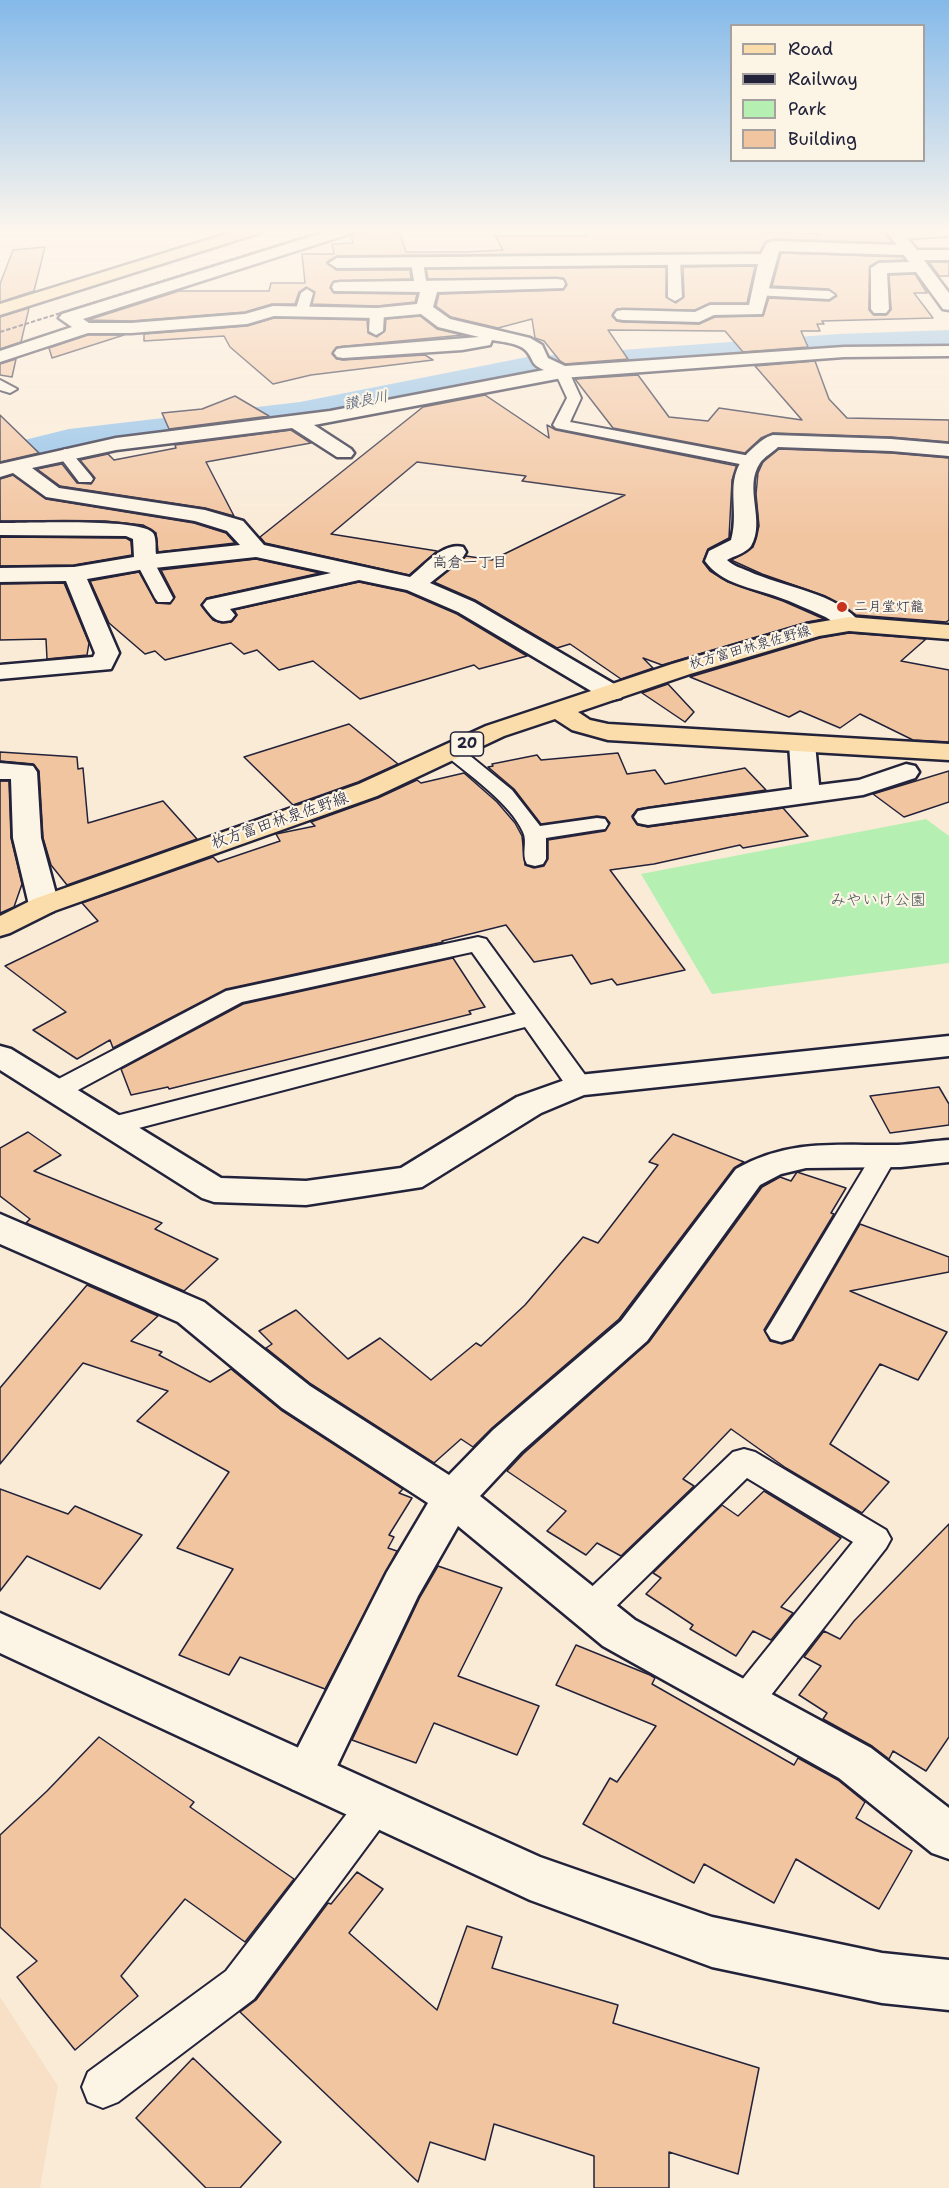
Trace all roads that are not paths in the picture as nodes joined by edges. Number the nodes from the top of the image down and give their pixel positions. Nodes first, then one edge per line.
1 (74, 332) edge
2 (483, 332) edge
3 (504, 337) junction
4 (949, 351) edge
5 (343, 353) dead end
6 (0, 357) edge
7 (562, 372) junction
8 (296, 422) junction
9 (949, 450) edge
10 (344, 453) dead end
11 (65, 454) junction
12 (750, 462) junction
13 (7, 468) edge
14 (86, 479) dead end
15 (0, 529) edge
16 (256, 549) junction
17 (455, 552) dead end
18 (145, 562) junction
19 (361, 573) junction
20 (74, 574) junction
21 (4, 581) edge
22 (414, 585) junction
23 (164, 598) dead end
24 (223, 615) dead end
25 (849, 624) junction
26 (949, 632) edge
27 (0, 672) edge
28 (612, 693) junction
29 (558, 710) junction
30 (802, 744) junction
31 (452, 750) junction
32 (949, 752) edge
33 (0, 771) edge
34 (906, 772) dead end
35 (806, 795) junction
36 (648, 817) dead end
37 (597, 824) dead end
38 (535, 833) junction
39 (13, 838) edge
40 (535, 859) dead end
41 (44, 904) junction
42 (0, 927) edge
43 (531, 1018) junction
44 (949, 1046) edge
45 (0, 1056) edge
46 (579, 1085) junction
47 (56, 1091) junction
48 (112, 1125) junction
49 (949, 1150) edge
50 (884, 1156) junction
51 (0, 1226) edge
52 (781, 1331) dead end
53 (453, 1498) junction
54 (590, 1610) junction
55 (0, 1632) edge
56 (745, 1702) junction
57 (309, 1774) junction
58 (375, 1806) junction
59 (945, 1825) edge
60 (949, 1985) edge
61 (103, 2087) dead end

1 - 6 street
2 - 3 street
3 - 5 street
3 - 7 street
4 - 7 street
7 - 8 street
7 - 12 lane
8 - 10 street
8 - 11 street
9 - 12 street
11 - 13 street
11 - 14 lane
12 - 25 street
13 - 16 street
15 - 18 street
16 - 18 street
16 - 19 street
17 - 22 street
18 - 20 street
18 - 23 lane
19 - 22 street
19 - 24 street
20 - 21 street
20 - 27 street
22 - 28 street
25 - 26 main road, 枚方富田林泉佐野線 / 20
25 - 28 main road, 枚方富田林泉佐野線 / 20
28 - 29 main road, 枚方富田林泉佐野線 / 20
29 - 30 main road
29 - 31 main road, 枚方富田林泉佐野線 / 20
30 - 32 main road
30 - 35 street
31 - 38 lane
31 - 41 main road, 枚方富田林泉佐野線 / 20
33 - 39 street
34 - 35 street
35 - 36 street
37 - 38 lane
38 - 40 lane
39 - 41 street
41 - 42 main road, 枚方富田林泉佐野線 / 20
43 - 46 lane
43 - 47 lane
43 - 48 lane
44 - 46 street
45 - 47 street
46 - 48 street
47 - 48 street
49 - 50 street
50 - 52 lane
50 - 53 street
51 - 53 street
53 - 54 street
53 - 57 street
54 - 56 street
54 - 56 lane
55 - 57 street
56 - 59 street
57 - 58 street
58 - 60 street
58 - 61 lane

